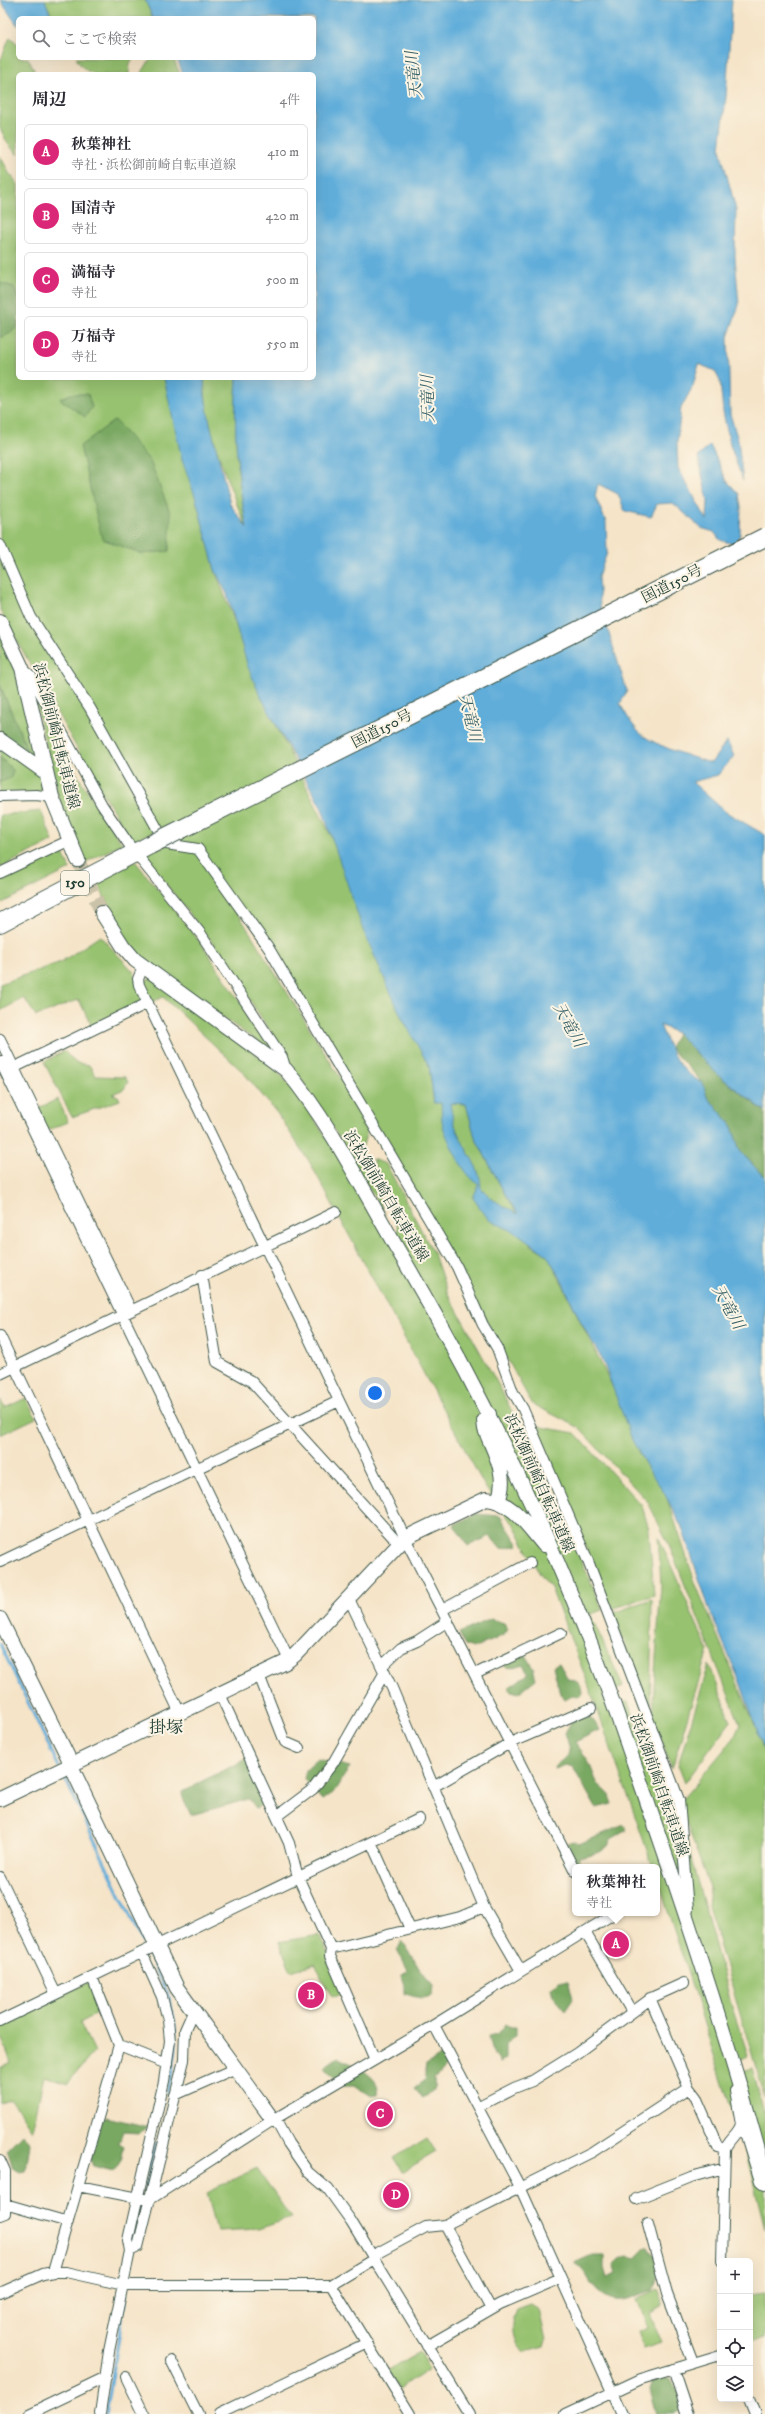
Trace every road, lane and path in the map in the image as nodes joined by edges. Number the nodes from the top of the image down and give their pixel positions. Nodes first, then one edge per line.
1 (765, 537) edge
2 (0, 546) edge
3 (0, 621) edge
4 (22, 668) junction
5 (0, 740) edge
6 (45, 772) junction
7 (0, 796) edge
8 (52, 797) junction
9 (68, 841) junction
10 (142, 848) junction
11 (78, 860) tunnel mouth
12 (0, 873) edge
13 (102, 913) tunnel mouth
14 (0, 923) edge
15 (143, 967) junction
16 (148, 1003) junction
17 (0, 1039) edge
18 (0, 1061) edge
19 (286, 1070) junction
20 (6, 1071) edge
21 (336, 1212) dead end
22 (264, 1245) junction
23 (202, 1275) junction
24 (126, 1312) junction
25 (0, 1336) edge
26 (14, 1366) junction
27 (0, 1374) edge
28 (339, 1401) junction
29 (488, 1414) junction
30 (291, 1424) junction
31 (197, 1469) junction
32 (498, 1501) junction
33 (88, 1520) junction
34 (402, 1541) junction
35 (552, 1553) junction
36 (0, 1562) edge
37 (530, 1563) dead end
38 (348, 1599) junction
39 (442, 1610) junction
40 (0, 1619) edge
41 (448, 1621) junction
42 (561, 1633) dead end
43 (289, 1660) junction
44 (383, 1669) junction
45 (475, 1674) junction
46 (259, 1675) junction
47 (220, 1694) junction
48 (591, 1708) dead end
49 (180, 1713) junction
50 (510, 1743) junction
51 (299, 1748) dead end
52 (70, 1766) junction
53 (433, 1787) junction
54 (0, 1799) edge
55 (276, 1816) junction
56 (419, 1819) dead end
57 (371, 1842) junction
58 (572, 1865) edge
59 (0, 1877) edge
60 (298, 1877) junction
61 (484, 1907) junction
62 (599, 1918) edge
63 (690, 1926) junction
64 (410, 1929) junction
65 (585, 1932) junction
66 (157, 1946) junction
67 (331, 1949) junction
68 (142, 1954) junction
69 (521, 1971) junction
70 (92, 1977) junction
71 (684, 1983) dead end
72 (56, 1994) junction
73 (650, 1998) junction
74 (193, 2012) junction
75 (632, 2012) junction
76 (0, 2021) edge
77 (434, 2025) junction
78 (119, 2045) junction
79 (375, 2060) junction
80 (167, 2064) junction
81 (236, 2068) junction
82 (736, 2070) junction
83 (689, 2088) junction
84 (175, 2095) junction
85 (479, 2106) junction
86 (274, 2119) junction
87 (740, 2128) junction
88 (725, 2149) junction
89 (0, 2160) edge
90 (724, 2168) junction
91 (765, 2176) edge
92 (765, 2185) edge
93 (78, 2186) junction
94 (520, 2187) junction
95 (136, 2198) junction
96 (636, 2199) dead end
97 (149, 2200) junction
98 (5, 2204) junction
99 (0, 2215) edge
100 (68, 2222) junction
101 (648, 2224) dead end
102 (445, 2225) junction
103 (130, 2251) junction
104 (373, 2258) junction
105 (722, 2258) edge
106 (53, 2272) junction
107 (561, 2278) junction
108 (124, 2285) junction
109 (331, 2285) junction
110 (0, 2294) edge
111 (491, 2309) junction
112 (366, 2343) junction
113 (427, 2346) junction
114 (717, 2355) edge
115 (171, 2360) dead end
116 (693, 2362) junction
117 (673, 2369) junction
118 (106, 2377) junction
119 (126, 2377) dead end
120 (612, 2391) junction
121 (750, 2402) edge
122 (29, 2414) edge
123 (100, 2414) edge
124 (144, 2414) edge
125 (198, 2414) edge
126 (219, 2414) edge
127 (410, 2414) edge
128 (469, 2414) edge
129 (566, 2414) edge
130 (622, 2414) edge
131 (688, 2414) edge
132 (755, 2414) edge

1 - 10 highway, 国道150号 / 150, bridge
2 - 63 street
3 - 4 main road, 浜松御前崎自転車道線
4 - 6 main road, 浜松御前崎自転車道線
4 - 10 street
5 - 6 main road
6 - 8 main road, 浜松御前崎自転車道線
7 - 8 street
8 - 9 main road, 浜松御前崎自転車道線
9 - 11 main road, 浜松御前崎自転車道線
9 - 12 street
10 - 14 highway, 国道150号 / 150
10 - 19 street
13 - 15 main road, 浜松御前崎自転車道線
15 - 16 street
15 - 19 main road, 浜松御前崎自転車道線
16 - 20 street
16 - 22 street
17 - 20 street
18 - 20 street
19 - 29 main road, 浜松御前崎自転車道線
20 - 24 street
21 - 22 street
22 - 23 street
22 - 28 street
23 - 24 street
23 - 30 street
24 - 26 street
24 - 31 street
25 - 26 street
26 - 27 street
26 - 33 street
28 - 30 street
28 - 34 street
29 - 32 main road
29 - 35 main road, 浜松御前崎自転車道線
30 - 31 street
30 - 34 street
31 - 33 street
31 - 43 street
32 - 34 main road
32 - 35 main road
33 - 36 street
33 - 49 street
34 - 38 main road
34 - 39 street
35 - 63 main road, 浜松御前崎自転車道線
37 - 39 street
38 - 43 main road
38 - 44 street
39 - 41 street
40 - 52 main road
41 - 44 street
41 - 45 street
42 - 45 street
43 - 46 main road
44 - 53 street
44 - 55 street
45 - 50 street
46 - 47 main road
46 - 51 street
47 - 49 main road
47 - 55 street
48 - 50 street
49 - 52 main road
50 - 53 street
50 - 58 street
52 - 54 main road
52 - 66 main road
53 - 61 street
55 - 60 street
56 - 57 street
57 - 60 street
57 - 64 street
59 - 72 street
60 - 66 street
60 - 67 street
61 - 64 street
61 - 69 street
62 - 65 street
63 - 82 main road, 浜松御前崎自転車道線
64 - 67 street
65 - 69 street
65 - 75 street
66 - 68 street
66 - 74 main road
67 - 79 street
68 - 70 street
68 - 80 street
69 - 77 street
70 - 72 street
70 - 78 street
71 - 73 street
72 - 76 street
73 - 75 street
73 - 83 street
74 - 81 main road
74 - 84 street
75 - 85 street
77 - 79 street
77 - 85 street
78 - 80 street
78 - 93 street
79 - 86 street
80 - 95 street
81 - 84 street
81 - 86 main road
82 - 87 street
82 - 91 main road, 浜松御前崎自転車道線
83 - 88 street
83 - 94 street
84 - 97 street
85 - 94 street
86 - 97 street
86 - 104 street
87 - 88 street
87 - 92 street
88 - 90 street
89 - 98 street
90 - 96 street
90 - 105 street
93 - 95 street
93 - 100 street
94 - 102 street
94 - 107 street
95 - 97 street
95 - 103 street
97 - 103 street
98 - 99 street
98 - 100 street
100 - 106 street
101 - 116 street
102 - 104 street
102 - 111 street
103 - 108 street
104 - 109 street
104 - 113 street
106 - 108 street
106 - 110 street
107 - 111 street
107 - 120 street
108 - 109 street
108 - 118 street
109 - 112 street
111 - 113 street
112 - 126 street
112 - 127 street
113 - 128 street
114 - 116 street
115 - 125 street
116 - 117 street
117 - 120 street
117 - 131 street
118 - 122 street
118 - 123 street
119 - 124 street
120 - 129 street
120 - 130 street
121 - 132 street

